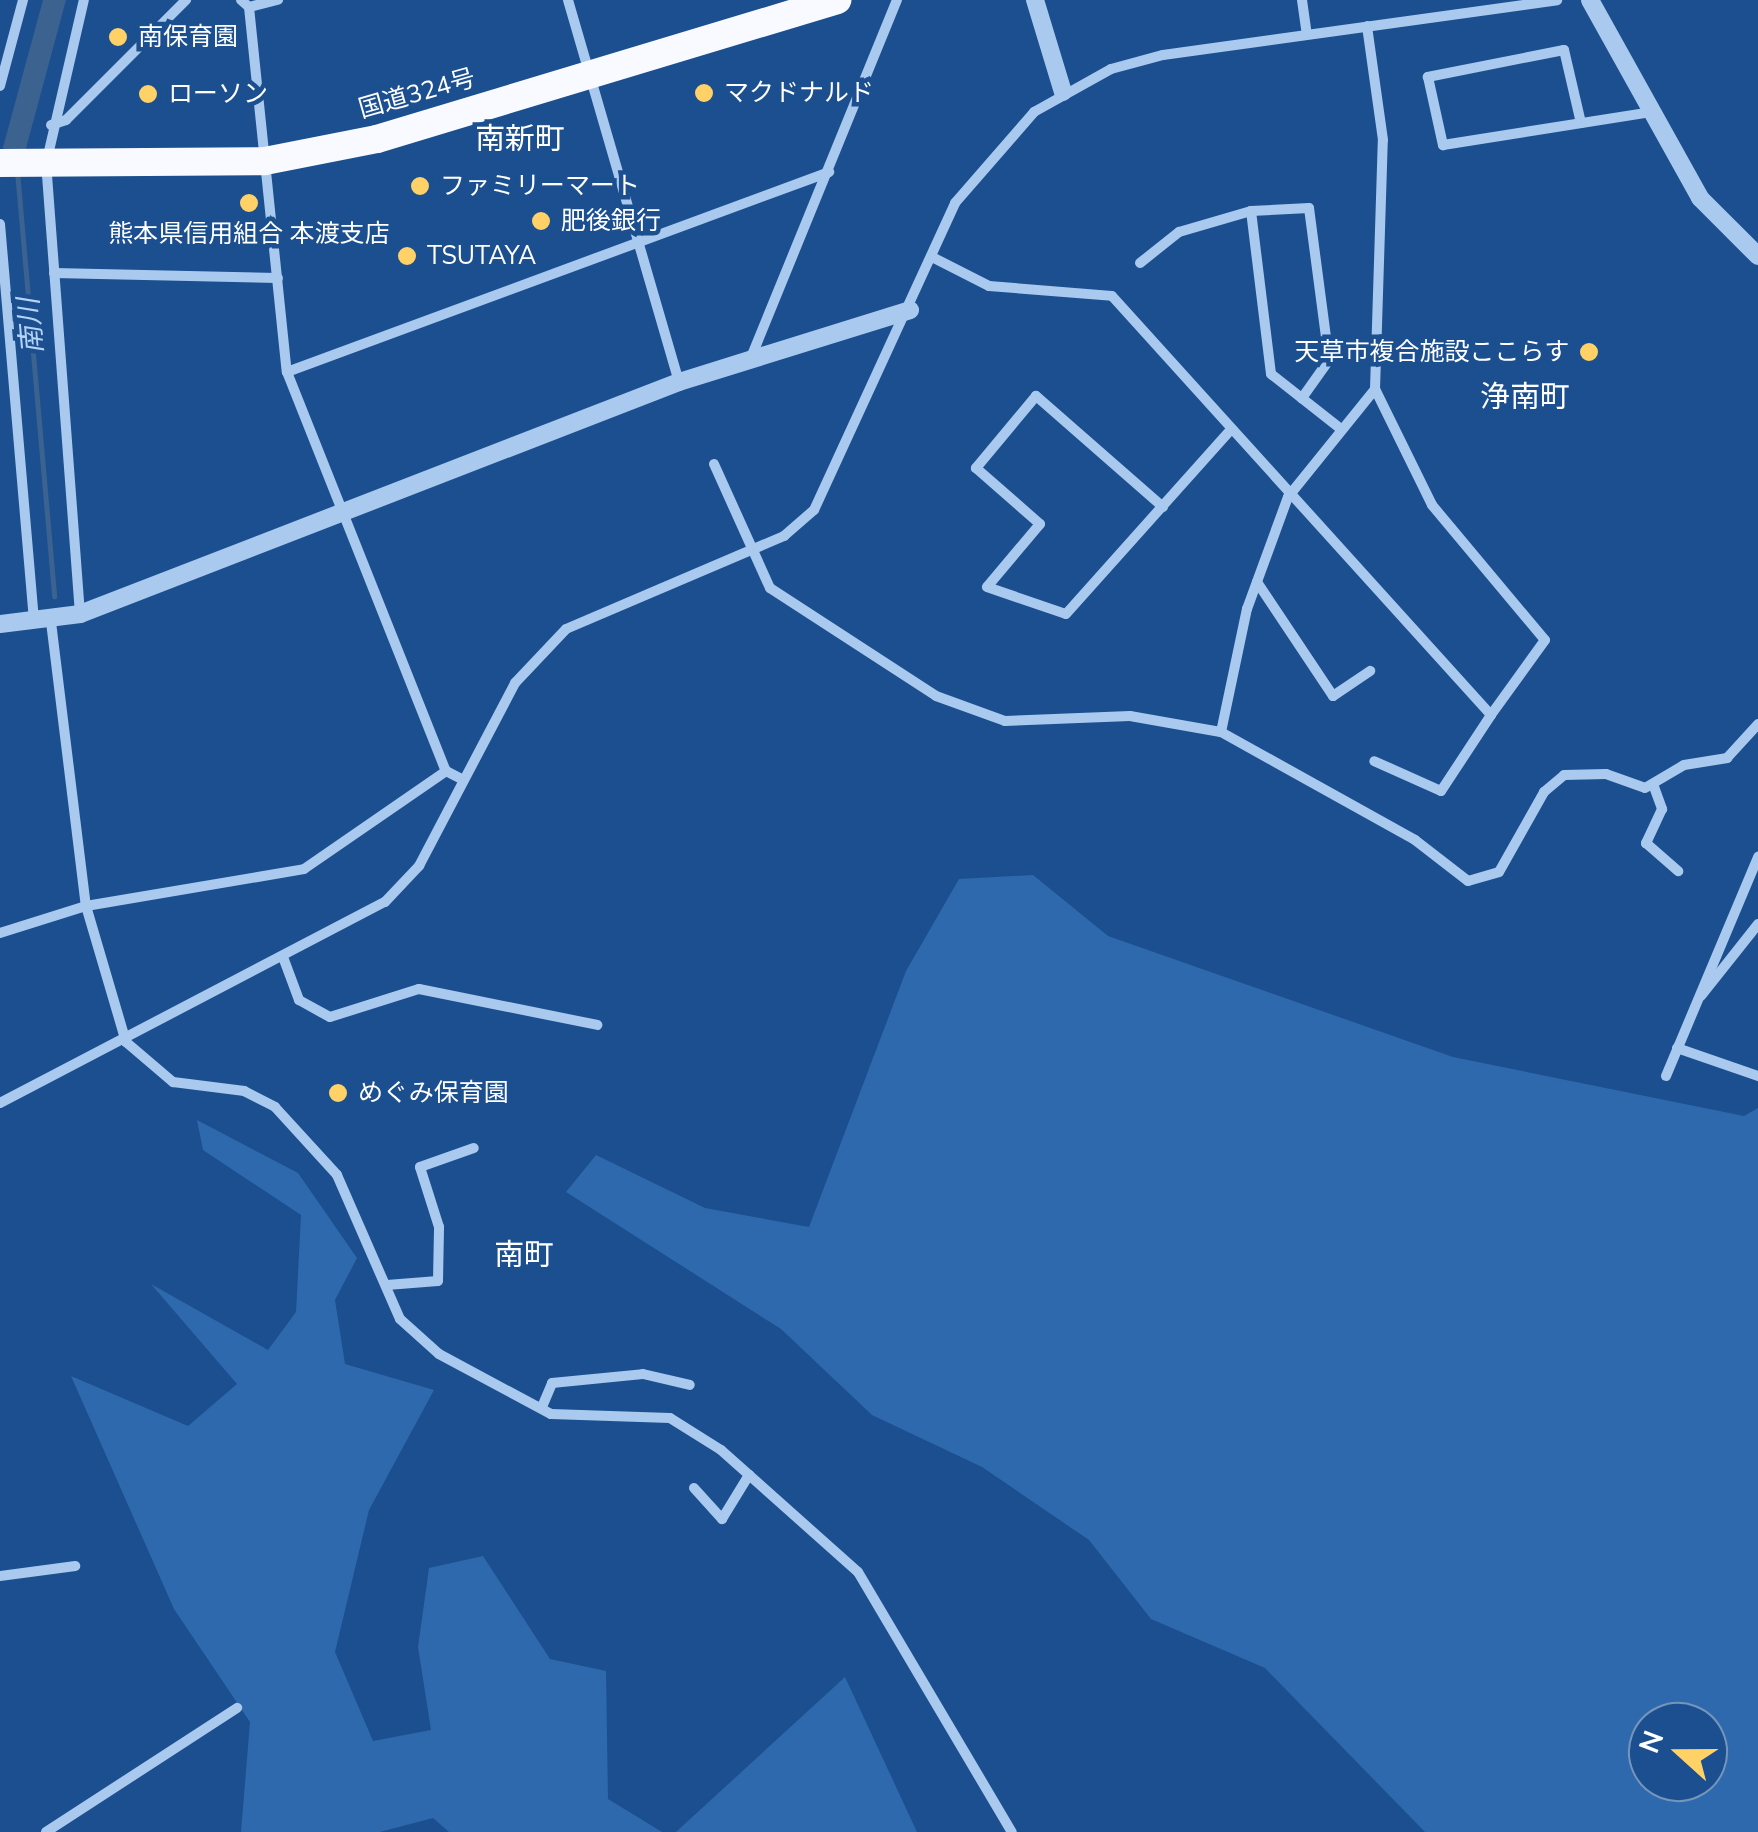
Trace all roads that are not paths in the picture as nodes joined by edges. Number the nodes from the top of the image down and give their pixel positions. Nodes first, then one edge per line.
1 (24, 0) edge
2 (84, 0) edge
3 (186, 0) edge
4 (278, 0) edge
5 (568, 0) edge
6 (838, 0) edge
7 (897, 0) edge
8 (1035, 0) edge
9 (1302, 0) edge
10 (1557, 0) edge
11 (1590, 0) edge
12 (245, 4) edge
13 (1366, 26) junction
14 (1307, 34) junction
15 (588, 74) junction
16 (0, 86) edge
17 (1063, 92) junction
18 (1652, 112) junction
19 (1581, 123) junction
20 (51, 124) junction
21 (266, 160) junction
22 (0, 163) edge
23 (42, 164) junction
24 (829, 172) junction
25 (1251, 211) junction
26 (0, 224) edge
27 (635, 242) junction
28 (1758, 256) edge
29 (932, 257) junction
30 (1140, 263) dead end
31 (54, 273) junction
32 (2, 276) edge
33 (278, 278) junction
34 (910, 310) junction
35 (750, 361) junction
36 (288, 372) junction
37 (678, 382) junction
38 (1375, 389) junction
39 (1302, 398) junction
40 (1341, 429) junction
41 (1228, 433) junction
42 (714, 464) dead end
43 (1288, 497) junction
44 (1162, 506) junction
45 (340, 518) junction
46 (752, 550) junction
47 (1257, 582) junction
48 (80, 614) junction
49 (43, 622) junction
50 (0, 624) edge
51 (1370, 671) dead end
52 (1491, 715) junction
53 (1758, 724) edge
54 (1221, 732) junction
55 (1374, 761) dead end
56 (446, 771) junction
57 (462, 779) junction
58 (1653, 784) junction
59 (1758, 856) edge
60 (1678, 871) dead end
61 (86, 906) junction
62 (1758, 924) edge
63 (0, 934) edge
64 (282, 957) junction
65 (1694, 1004) junction
66 (597, 1025) dead end
67 (126, 1042) junction
68 (1677, 1048) junction
69 (1666, 1076) dead end
70 (1758, 1076) edge
71 (0, 1103) edge
72 (474, 1148) dead end
73 (387, 1285) junction
74 (690, 1385) dead end
75 (542, 1407) junction
76 (749, 1475) junction
77 (694, 1488) dead end
78 (75, 1566) dead end
79 (0, 1576) edge
80 (238, 1708) dead end
81 (46, 1832) edge
82 (1012, 1832) edge

1 - 16 street
2 - 20 street
3 - 20 street
4 - 12 street
5 - 15 street
6 - 15 highway, 国道324号
7 - 24 street
8 - 17 street
9 - 14 street
10 - 13 street
11 - 18 street
12 - 21 street
13 - 14 street
13 - 38 street
14 - 17 street
15 - 21 highway, 国道324号
15 - 27 street
17 - 29 street
18 - 19 street
18 - 28 street
19 - 19 street
20 - 23 street
21 - 23 highway, 国道324号
21 - 33 street
22 - 23 highway, 国道324号
23 - 31 street
24 - 27 street
24 - 35 street
25 - 30 street
25 - 39 street
25 - 39 street
26 - 32 street
27 - 36 street
27 - 37 street
29 - 34 street
29 - 41 street
31 - 33 street
31 - 48 street
32 - 49 street
33 - 36 street
34 - 35 street
34 - 46 street
35 - 37 street
36 - 45 street
37 - 45 street
38 - 40 street
38 - 52 street
39 - 40 street
40 - 43 street
41 - 43 street
41 - 44 street
42 - 46 street
43 - 47 street
43 - 52 street
44 - 44 street
45 - 48 street
45 - 56 street
46 - 54 street
46 - 57 street
47 - 51 street
47 - 54 street
48 - 49 street
49 - 50 street
49 - 61 street
52 - 55 street
53 - 58 street
54 - 58 street
56 - 57 street
56 - 61 street
57 - 64 street
58 - 60 street
59 - 65 street
61 - 63 street
61 - 67 street
62 - 65 street
64 - 66 street
64 - 67 street
65 - 68 street
67 - 71 street
67 - 73 street
68 - 69 street
68 - 70 street
72 - 73 street
73 - 75 street
74 - 75 street
75 - 76 street
76 - 77 street
76 - 82 street
78 - 79 street
80 - 81 street

